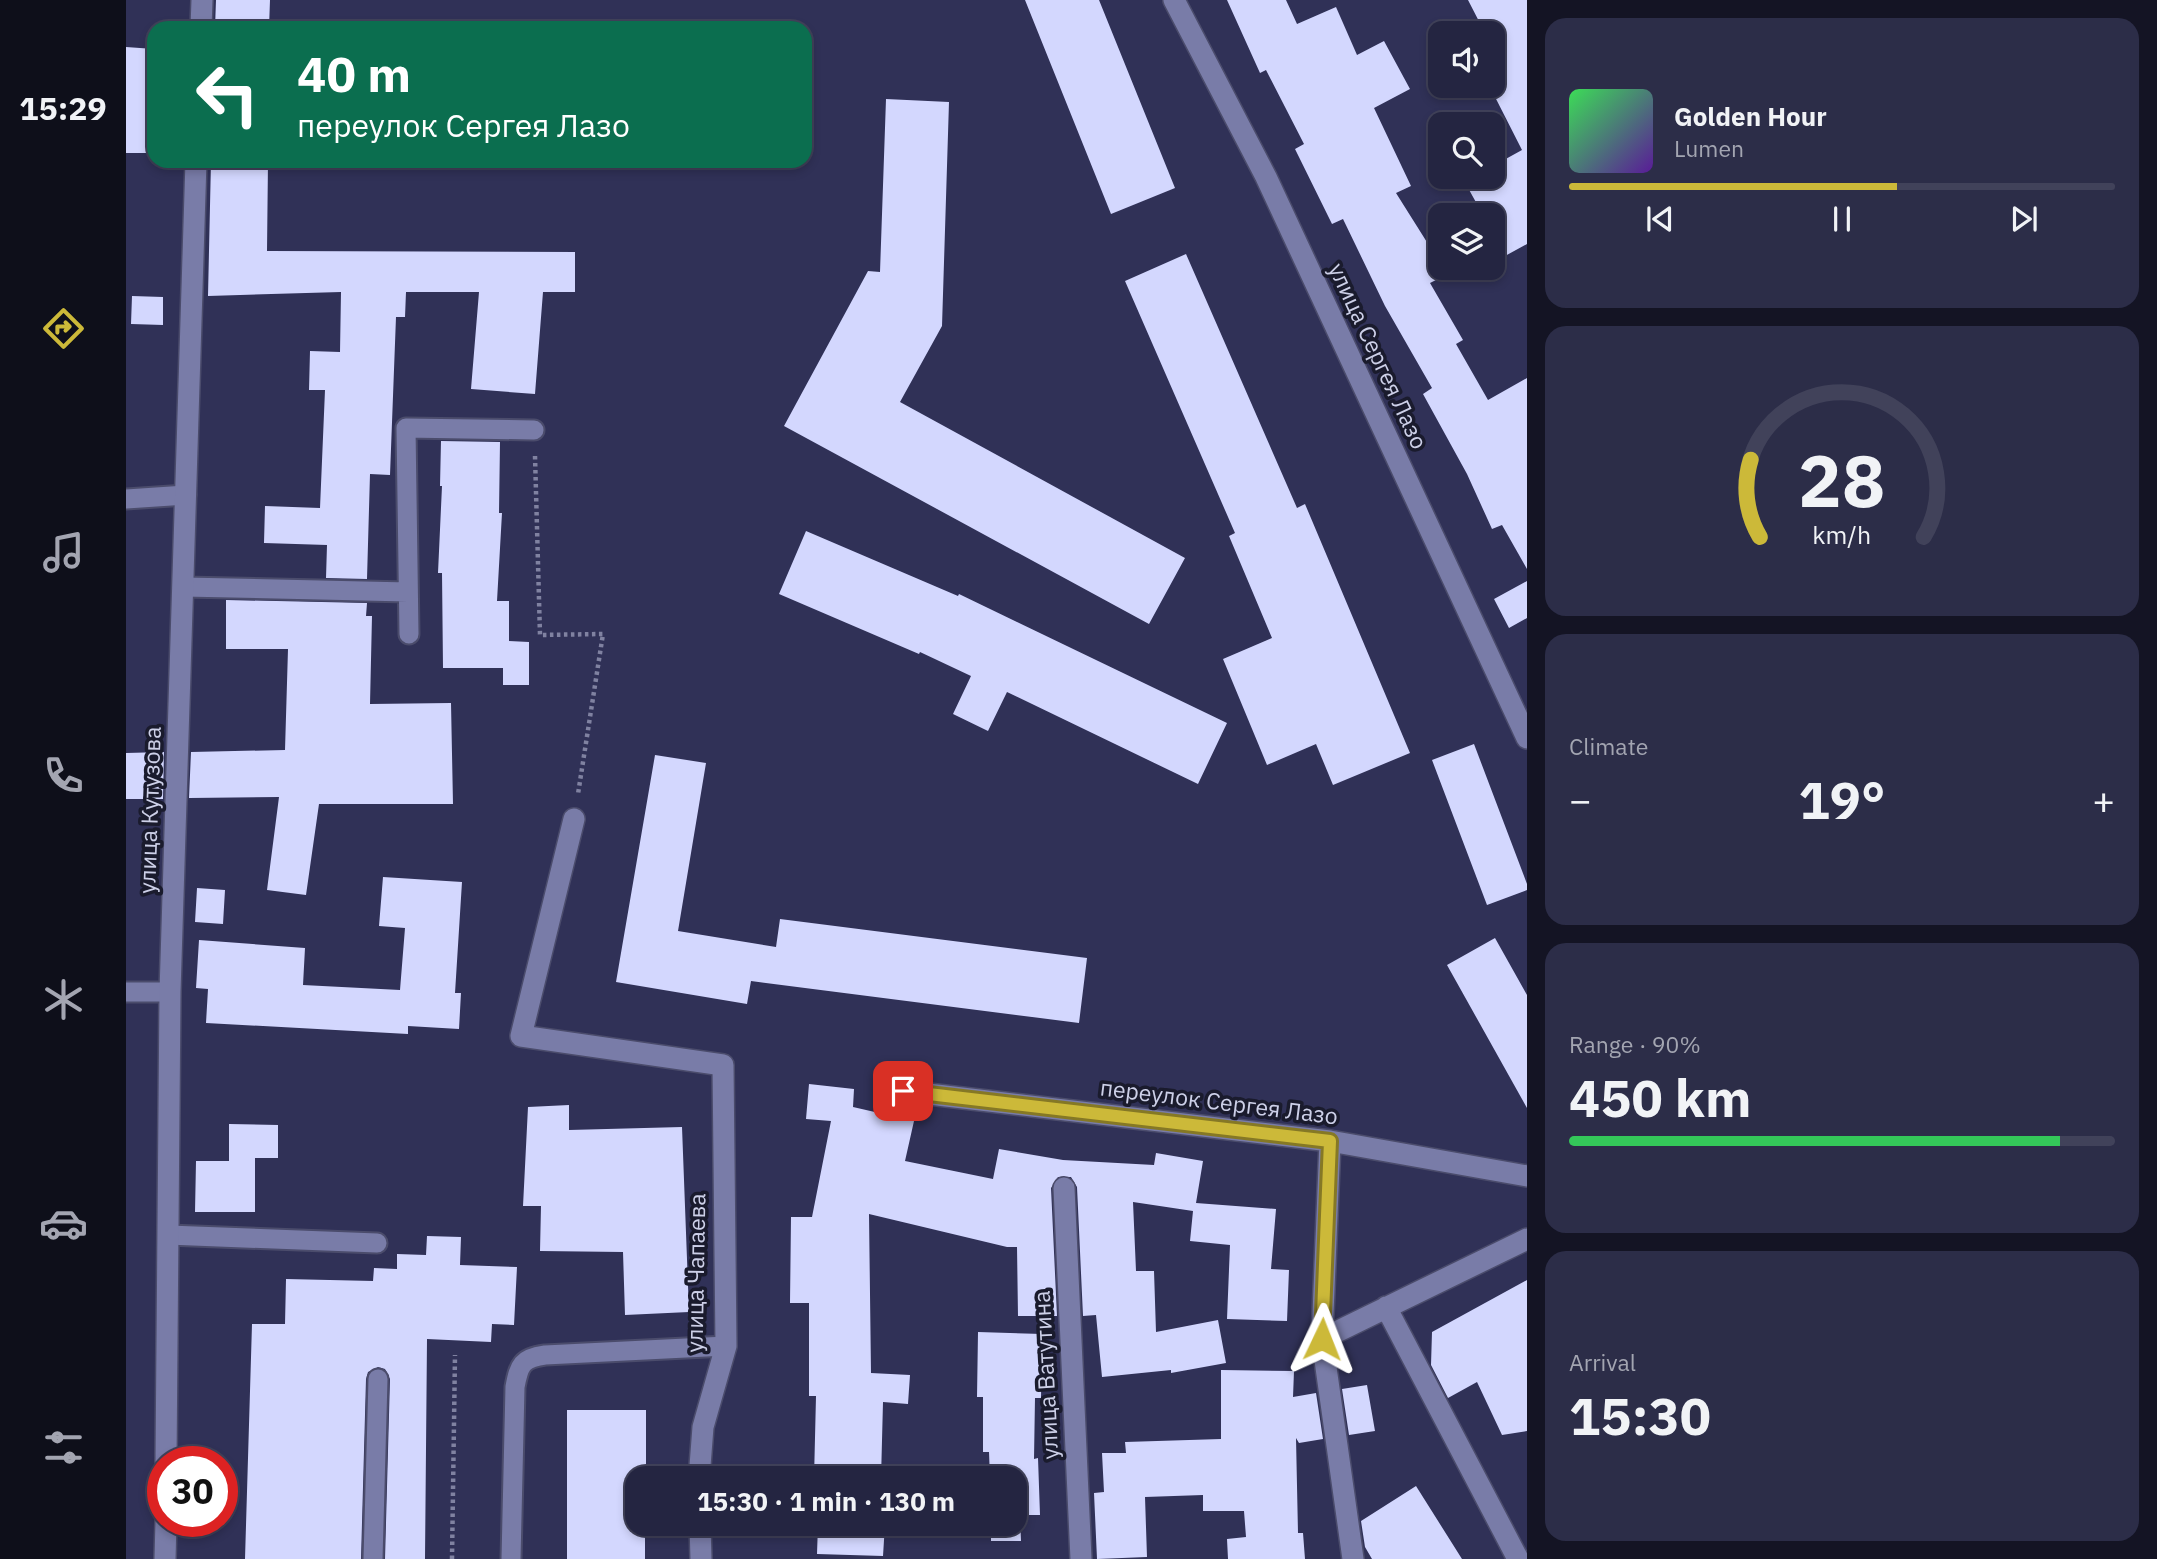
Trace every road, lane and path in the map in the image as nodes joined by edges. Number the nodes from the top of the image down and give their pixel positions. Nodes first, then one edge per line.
1 (202, 0) edge
2 (1174, 0) edge
3 (201, 21) edge
4 (196, 168) edge
5 (534, 430) joint
6 (186, 495) junction
7 (126, 499) edge
8 (184, 587) junction
9 (408, 592) junction
10 (409, 634) dead end
11 (1527, 738) edge
12 (574, 819) joint
13 (126, 992) edge
14 (170, 992) junction
15 (903, 1091) dead end
16 (1330, 1141) junction
17 (1527, 1176) edge
18 (1064, 1188) dead end
19 (168, 1235) junction
20 (1527, 1238) edge
21 (377, 1243) dead end
22 (1386, 1307) junction
23 (1322, 1339) junction
24 (726, 1346) junction
25 (455, 1355) dead end
26 (378, 1379) dead end
27 (166, 1446) edge
28 (700, 1466) edge
29 (700, 1536) edge
30 (166, 1537) edge
31 (165, 1559) edge
32 (373, 1559) edge
33 (452, 1559) edge
34 (511, 1559) edge
35 (701, 1559) edge
36 (1081, 1559) edge
37 (1353, 1559) edge
38 (1518, 1559) edge

1 - 3 street
2 - 11 street, улица Сергея Лазо
4 - 6 street, улица Кутузова
5 - 9 lane
5 - 12 path
6 - 7 lane
6 - 8 street, улица Кутузова
8 - 9 lane
8 - 14 street, улица Кутузова
9 - 10 lane
12 - 24 street, улица Чапаева
13 - 14 lane
14 - 19 street, улица Кутузова
15 - 16 street, переулок Сергея Лазо
16 - 17 street, переулок Сергея Лазо
16 - 23 street
18 - 36 street, улица Ватутина
19 - 21 lane
19 - 27 street, улица Кутузова
20 - 22 street
22 - 23 street
22 - 38 street
23 - 37 street
24 - 28 street, улица Чапаева
24 - 34 lane
25 - 33 path
26 - 32 lane
29 - 35 street
30 - 31 street

